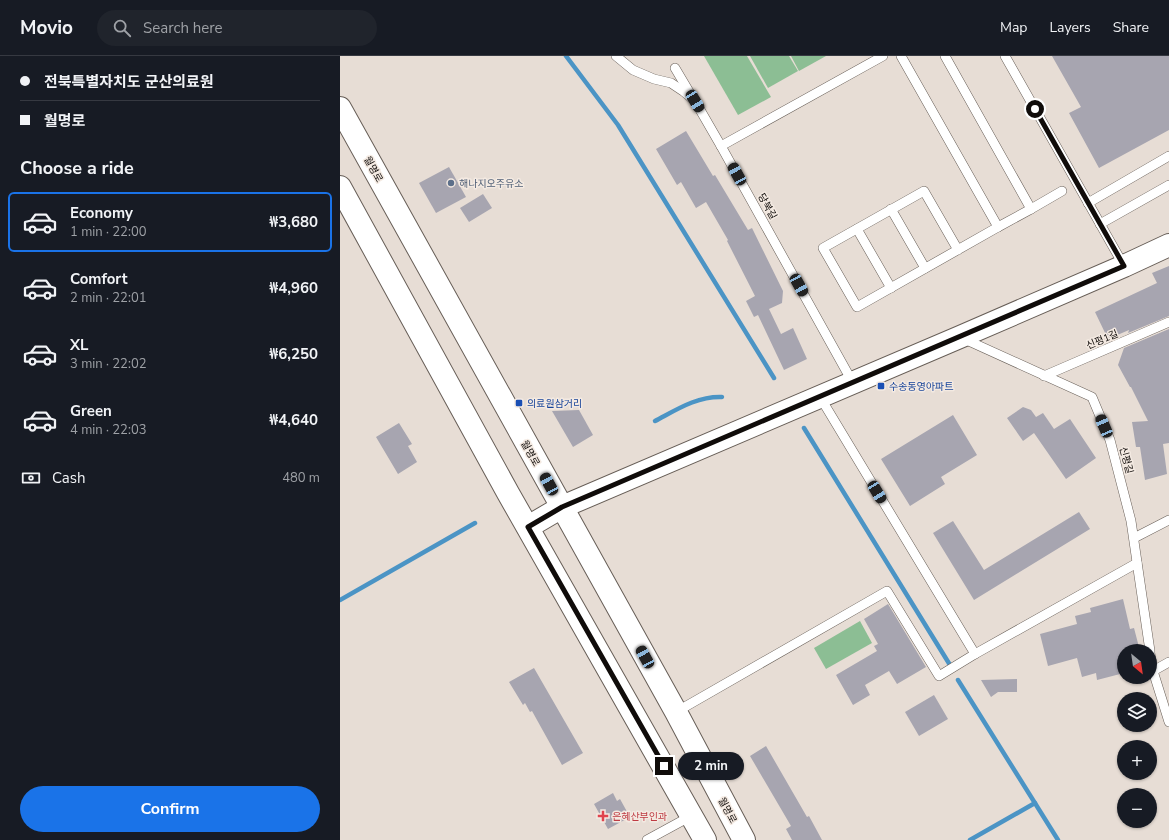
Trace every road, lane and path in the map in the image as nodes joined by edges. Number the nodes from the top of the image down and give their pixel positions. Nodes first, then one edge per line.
1 (616, 56) edge
2 (883, 56) edge
3 (901, 56) edge
4 (945, 56) edge
5 (1005, 56) edge
6 (675, 68) dead end
7 (695, 101) junction
8 (340, 108) edge
9 (721, 146) junction
10 (1169, 156) edge
11 (1169, 185) edge
12 (340, 186) edge
13 (1062, 191) dead end
14 (1088, 203) junction
15 (891, 209) junction
16 (1030, 209) junction
17 (1100, 224) junction
18 (998, 227) junction
19 (857, 229) junction
20 (1169, 245) edge
21 (958, 250) junction
22 (1124, 266) junction
23 (925, 268) junction
24 (891, 288) junction
25 (1169, 322) edge
26 (960, 337) junction
27 (1044, 376) junction
28 (853, 383) junction
29 (820, 397) junction
30 (562, 507) junction
31 (1169, 520) edge
32 (528, 527) junction
33 (1134, 538) junction
34 (1137, 563) junction
35 (1149, 644) edge
36 (975, 654) junction
37 (1169, 662) edge
38 (1157, 669) edge
39 (1157, 684) edge
40 (676, 712) junction
41 (1169, 722) edge
42 (691, 816) junction
43 (647, 840) edge
44 (705, 840) edge
45 (744, 840) edge

1 - 7 lane, 당북길
2 - 9 lane
3 - 18 lane
4 - 16 lane
5 - 14 lane
6 - 7 lane
7 - 9 lane, 당북길
8 - 30 street, 월명로
9 - 28 lane, 당북길
10 - 14 lane
11 - 17 lane
12 - 32 street
13 - 16 lane
14 - 17 lane
15 - 19 lane
15 - 21 lane
15 - 23 lane
16 - 18 lane
17 - 22 lane
18 - 21 lane
19 - 24 lane
19 - 24 lane
20 - 22 street
21 - 23 lane
22 - 26 street
23 - 24 lane
25 - 27 lane, 신평1길
26 - 27 lane, 신평길
26 - 28 street
27 - 33 lane, 신평길
28 - 29 street
29 - 30 street
29 - 36 lane
30 - 32 street
30 - 40 street, 월명로
31 - 33 lane
32 - 42 street
33 - 34 lane, 신평길
34 - 35 lane, 신평길
34 - 36 lane
36 - 40 lane
37 - 38 lane
39 - 41 lane, 신평길
40 - 45 street, 월명로
42 - 43 lane
42 - 44 street

